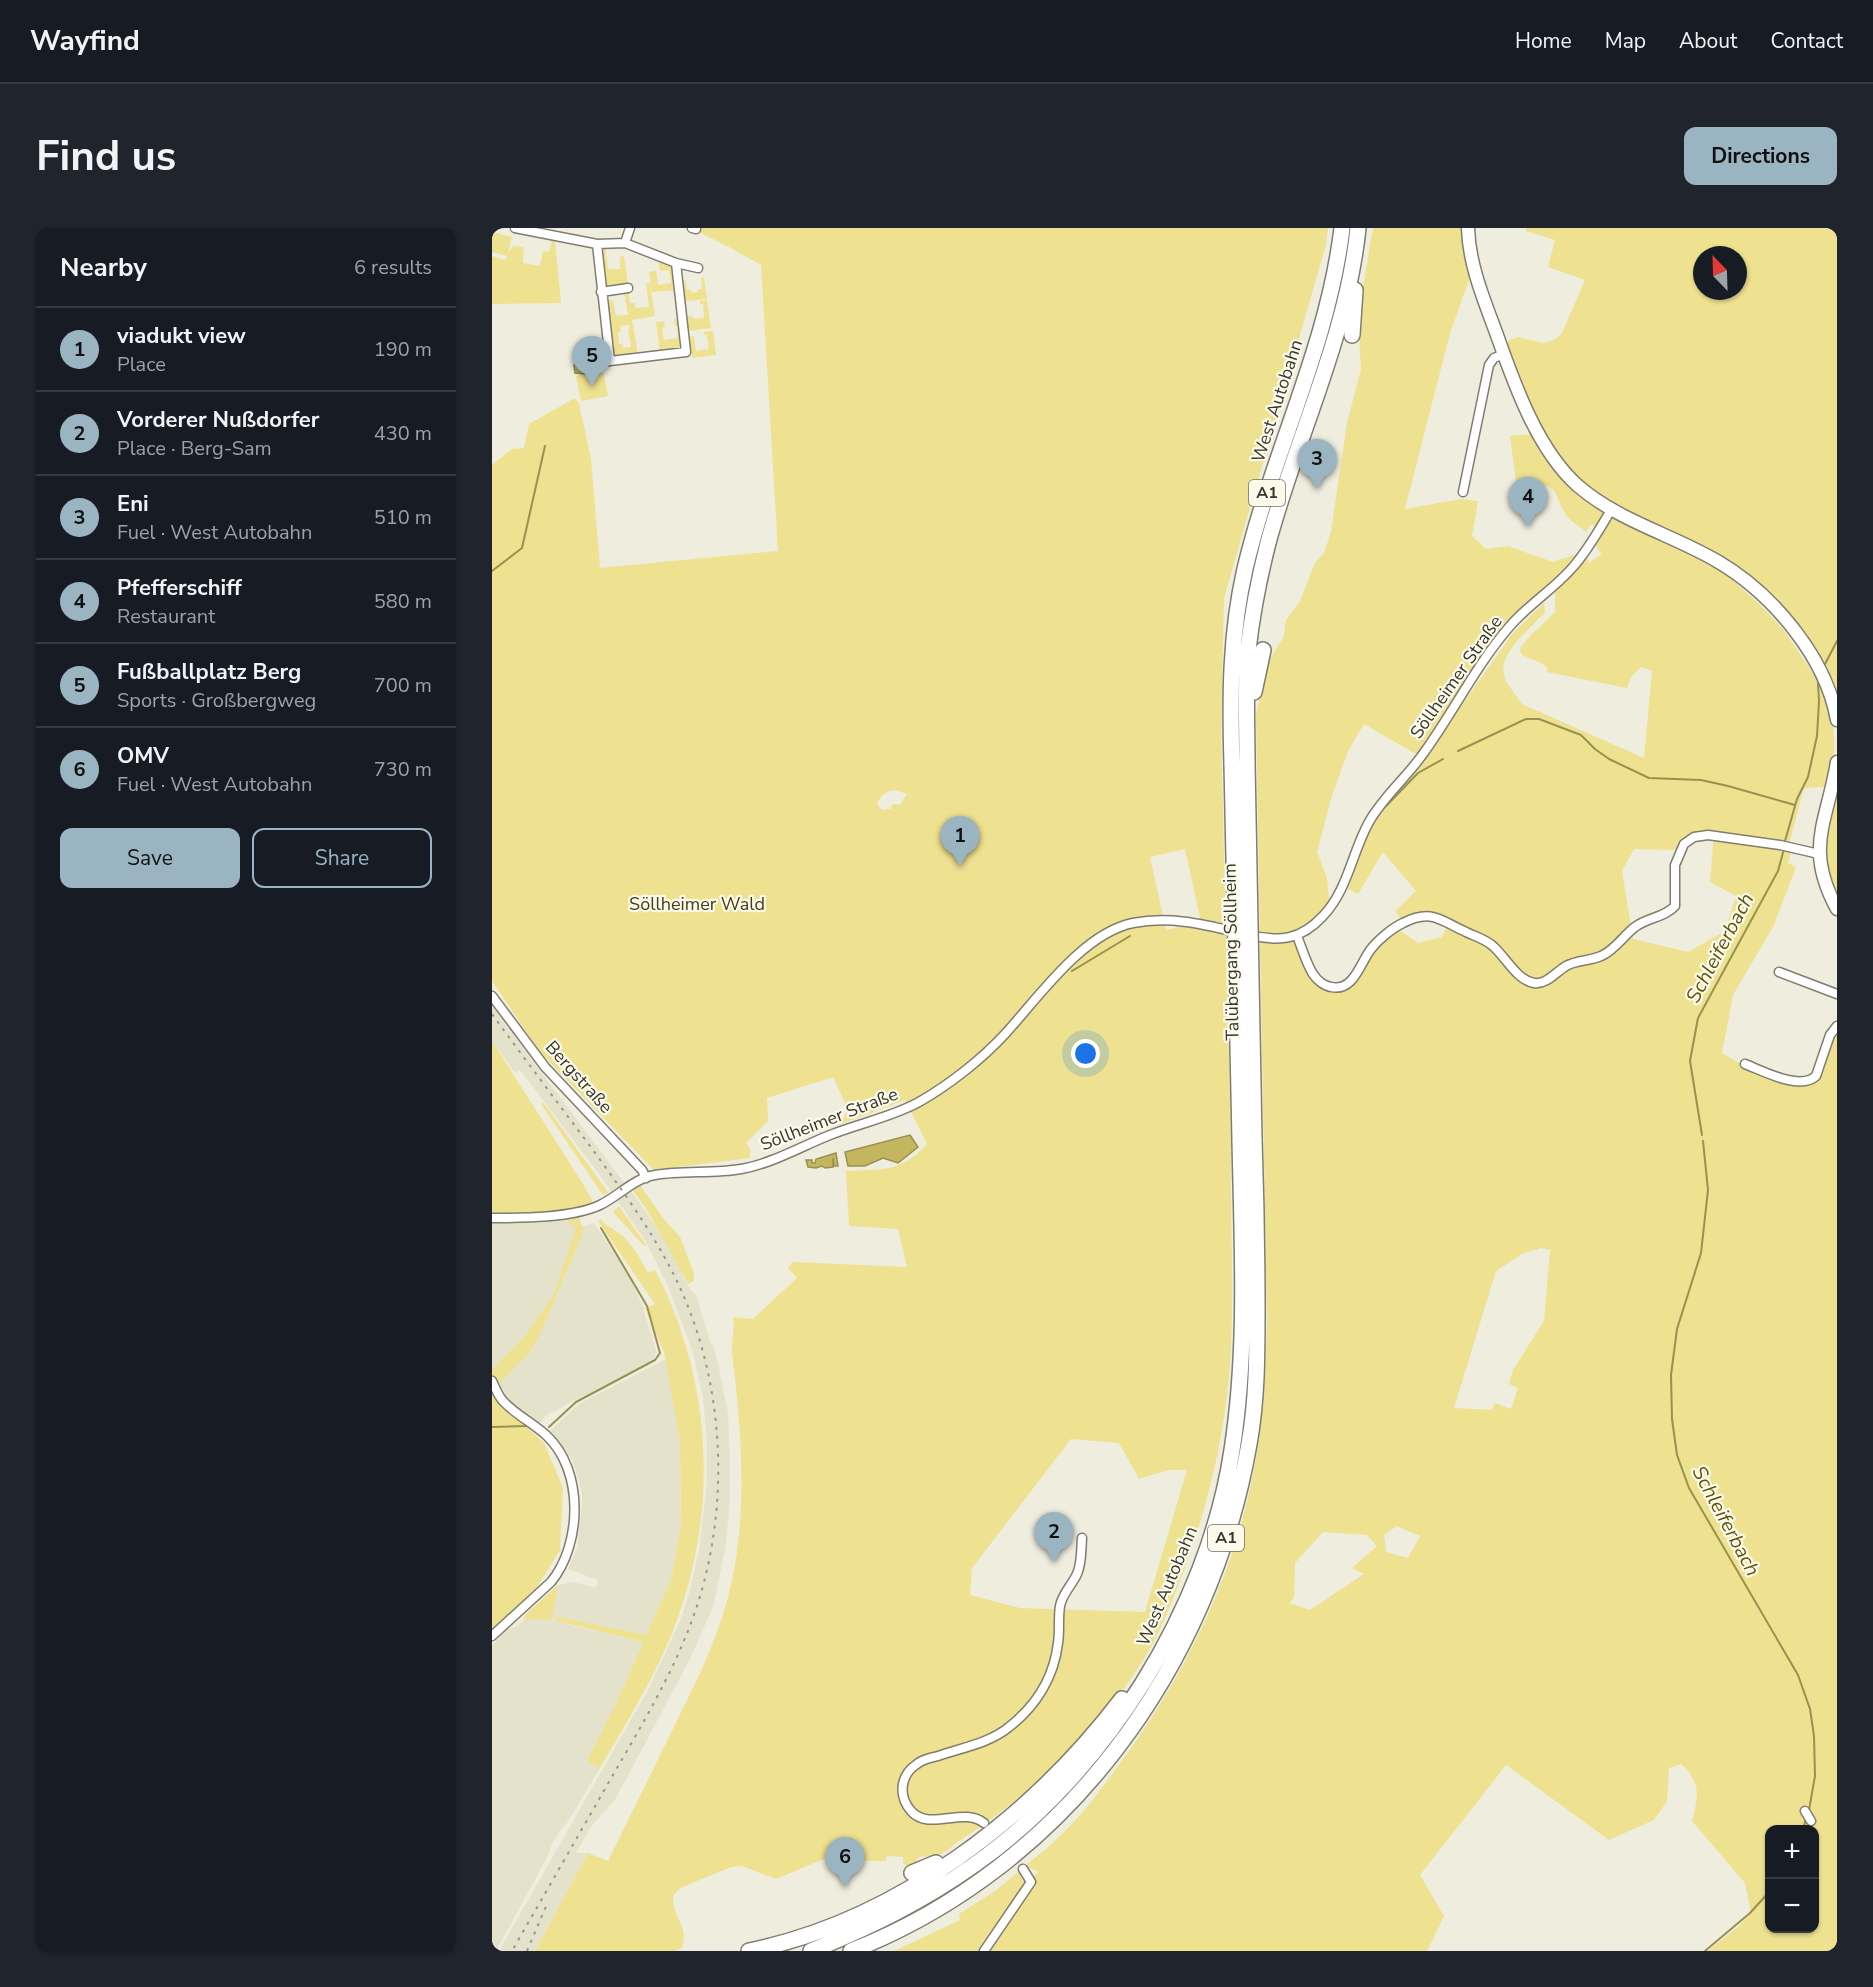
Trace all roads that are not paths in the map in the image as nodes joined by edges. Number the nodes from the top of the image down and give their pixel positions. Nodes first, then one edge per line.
1 (515, 228) edge
2 (630, 228) edge
3 (1342, 228) edge
4 (1358, 228) edge
5 (1468, 228) edge
6 (625, 243) junction
7 (597, 244) junction
8 (676, 263) junction
9 (698, 268) dead end
10 (1351, 272) junction
11 (628, 288) dead end
12 (601, 292) junction
13 (1352, 335) dead end
14 (1504, 354) junction
15 (610, 361) junction
16 (598, 363) dead end
17 (1463, 492) dead end
18 (1611, 510) junction
19 (1263, 650) dead end
20 (1837, 720) edge
21 (1247, 726) junction
22 (1837, 762) edge
23 (1240, 764) junction
24 (1819, 855) junction
25 (1837, 909) edge
26 (1297, 936) junction
27 (1779, 972) dead end
28 (1837, 994) edge
29 (492, 996) edge
30 (1837, 1026) edge
31 (1745, 1064) dead end
32 (1247, 1139) junction
33 (646, 1178) junction
34 (492, 1218) edge
35 (492, 1381) edge
36 (1082, 1538) dead end
37 (492, 1636) edge
38 (1148, 1675) junction
39 (1805, 1811) dead end
40 (1811, 1821) dead end
41 (984, 1831) junction
42 (1023, 1869) dead end
43 (912, 1873) dead end
44 (858, 1949) edge
45 (749, 1951) edge
46 (811, 1951) edge
47 (984, 1951) edge

1 - 7 street
2 - 6 street
3 - 23 highway, West Autobahn / A1
4 - 10 highway, West Autobahn / A1
5 - 14 street
6 - 7 street
6 - 8 street
7 - 12 street
8 - 9 street
8 - 15 street
10 - 13 highway
10 - 21 highway, West Autobahn / A1
11 - 12 street
12 - 15 street
14 - 17 street
14 - 18 street
15 - 16 street
18 - 20 street
18 - 26 street, Söllheimer Straße
19 - 21 highway
21 - 23 highway, West Autobahn / A1
22 - 24 street
23 - 32 highway, Talübergang Söllheim / A1, bridge
24 - 25 street
24 - 26 street
26 - 33 street, Söllheimer Straße
27 - 28 street
29 - 33 street, Bergstraße
30 - 31 street
32 - 38 highway, West Autobahn / A1
32 - 44 highway, West Autobahn / A1
33 - 34 street, Söllheimer Straße
35 - 37 street
36 - 41 street
38 - 41 highway
38 - 46 highway, West Autobahn / A1
39 - 40 street
41 - 43 highway
41 - 45 highway
42 - 47 street

